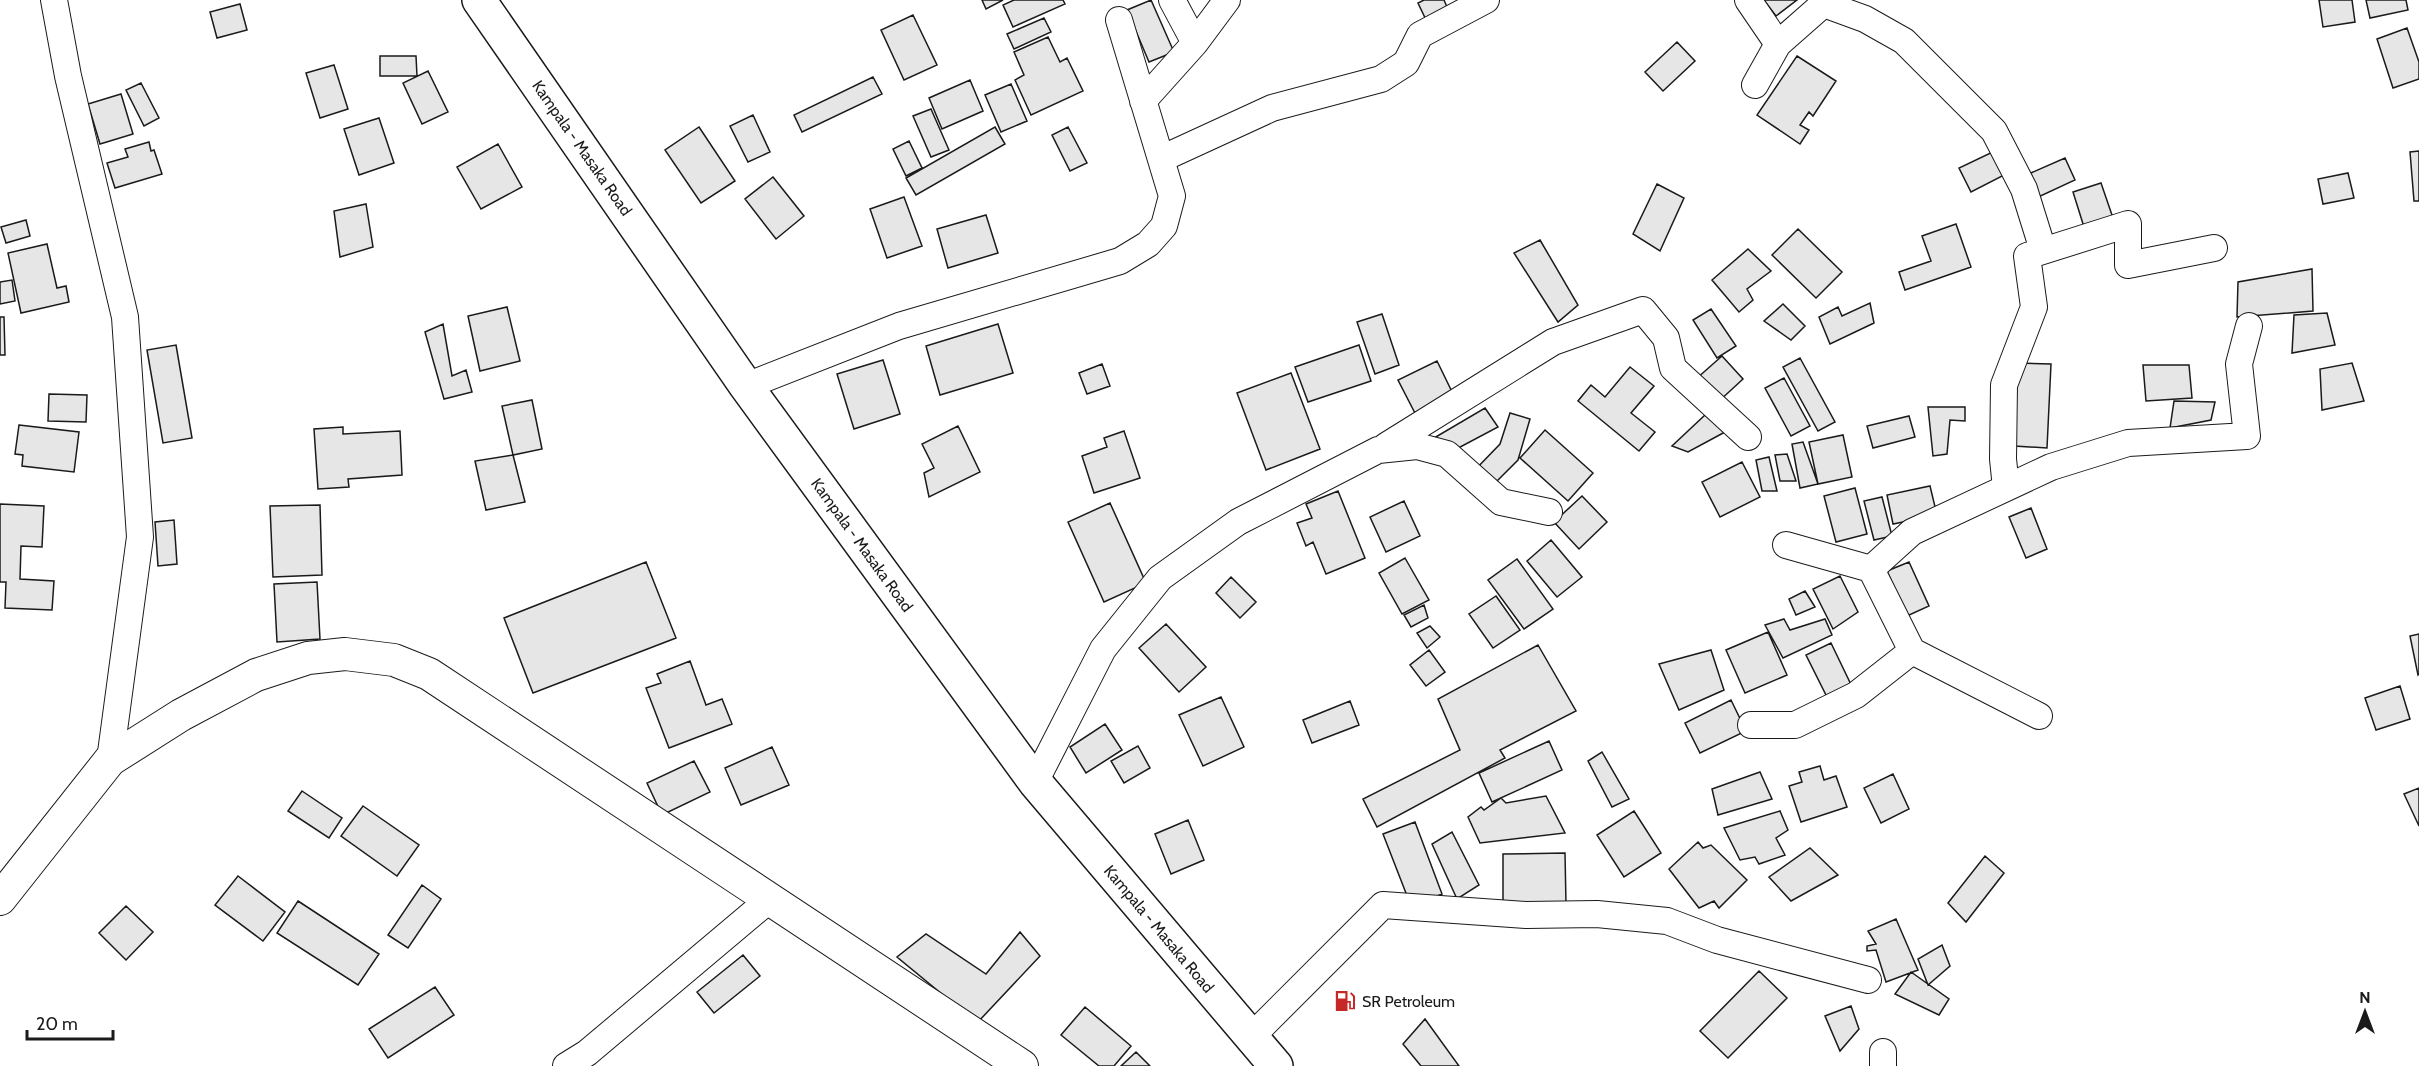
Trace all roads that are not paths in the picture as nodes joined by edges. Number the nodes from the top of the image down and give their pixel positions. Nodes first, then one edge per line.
1 (54, 0) edge
2 (479, 0) edge
3 (1172, 0) edge
4 (1227, 0) edge
5 (1486, 0) edge
6 (1748, 0) edge
7 (1826, 2) edge
8 (1119, 20) dead end
9 (1195, 43) junction
10 (1778, 44) junction
11 (1755, 85) dead end
12 (1143, 101) junction
13 (1161, 159) junction
14 (2214, 249) dead end
15 (2043, 250) junction
16 (2249, 326) dead end
17 (746, 386) junction
18 (1748, 437) dead end
19 (1378, 450) junction
20 (2006, 488) junction
21 (1549, 512) dead end
22 (1786, 545) dead end
23 (1871, 569) junction
24 (1912, 651) junction
25 (2039, 716) dead end
26 (1751, 725) dead end
27 (110, 760) junction
28 (1035, 782) junction
29 (0, 899) edge
30 (770, 899) junction
31 (1868, 981) dead end
32 (1251, 1037) junction
33 (566, 1066) edge
34 (1022, 1066) edge
35 (1276, 1066) edge

1 - 27 street
2 - 17 main road, Kampala - Masaka Road
3 - 9 street
4 - 9 street
5 - 13 street
6 - 10 street
7 - 10 street
7 - 15 street
8 - 12 street
9 - 12 street
10 - 11 street
12 - 13 street
13 - 17 street
14 - 15 street
15 - 20 street
16 - 20 street
17 - 28 main road, Kampala - Masaka Road
18 - 19 street
19 - 21 street
19 - 28 street
20 - 23 street
22 - 23 street
23 - 24 street
24 - 25 street
24 - 26 street
27 - 29 street
27 - 30 street
28 - 32 main road, Kampala - Masaka Road
30 - 33 street
30 - 34 street
31 - 32 street
32 - 35 main road, Kampala - Masaka Road

